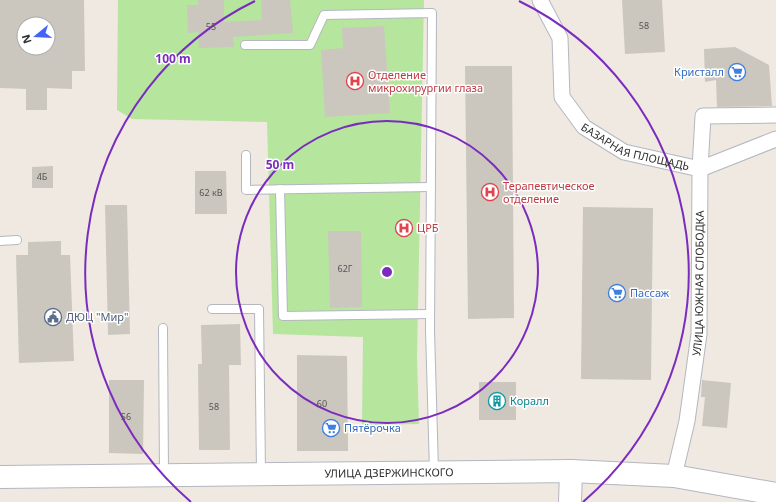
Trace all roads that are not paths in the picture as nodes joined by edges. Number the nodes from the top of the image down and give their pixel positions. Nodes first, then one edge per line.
1 (540, 0) edge
2 (245, 45) dead end
3 (776, 115) edge
4 (776, 139) edge
5 (246, 155) dead end
6 (700, 169) junction
7 (431, 186) junction
8 (280, 189) junction
9 (16, 240) dead end
10 (0, 241) edge
11 (212, 309) dead end
12 (430, 314) junction
13 (163, 328) dead end
14 (434, 471) junction
15 (571, 471) junction
16 (261, 474) junction
17 (164, 476) junction
18 (674, 476) junction
19 (0, 477) edge
20 (776, 494) edge
21 (570, 502) edge

1 - 6 street, БАЗАРНАЯ ПЛОЩАДЬ
2 - 7 lane
3 - 6 street, БАЗАРНАЯ ПЛОЩАДЬ
4 - 6 street
5 - 8 lane
6 - 18 street, УЛИЦА ЮЖНАЯ СЛОБОДКА
7 - 8 lane
7 - 12 lane
8 - 12 lane
9 - 10 lane
11 - 16 lane
12 - 14 lane
13 - 17 lane
14 - 15 main road, УЛИЦА ДЗЕРЖИНСКОГО
14 - 16 main road, УЛИЦА ДЗЕРЖИНСКОГО
15 - 18 main road, УЛИЦА ДЗЕРЖИНСКОГО
15 - 21 main road
16 - 17 main road, УЛИЦА ДЗЕРЖИНСКОГО
17 - 19 main road, УЛИЦА ДЗЕРЖИНСКОГО
18 - 20 main road, УЛИЦА ДЗЕРЖИНСКОГО

